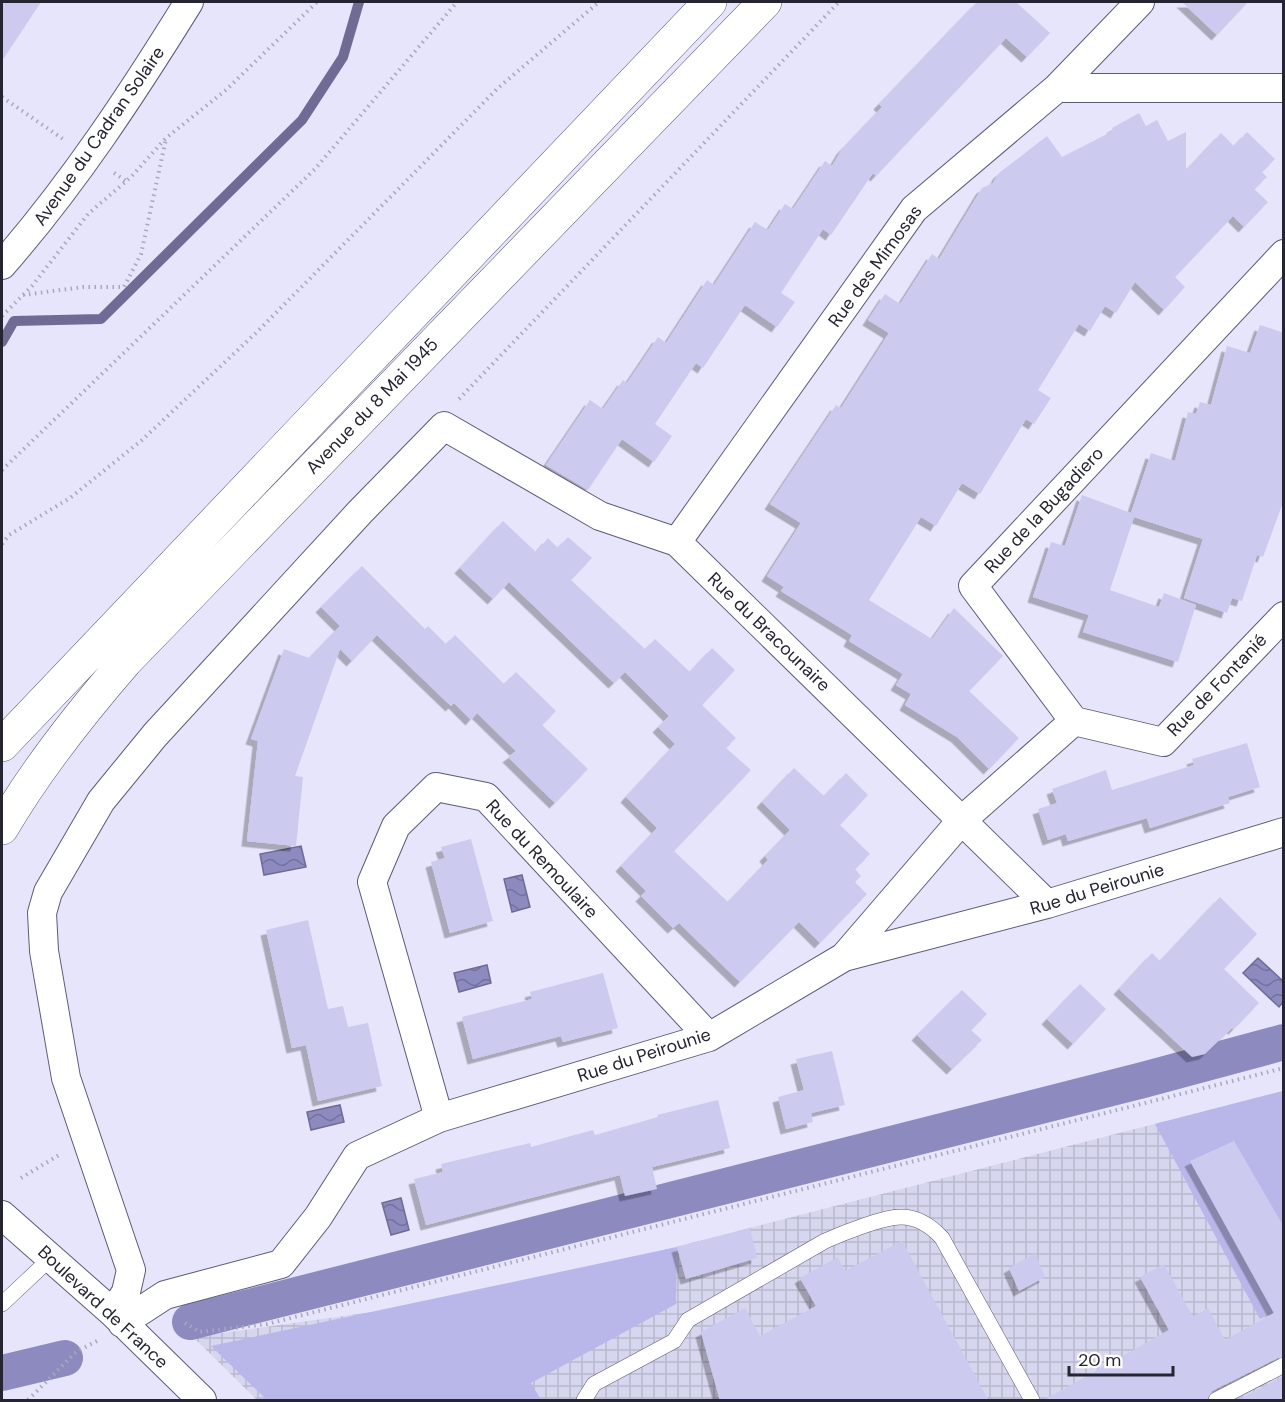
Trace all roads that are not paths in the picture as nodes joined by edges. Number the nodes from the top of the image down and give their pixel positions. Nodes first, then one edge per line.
1 (189, 2) edge
2 (710, 2) edge
3 (765, 2) edge
4 (1140, 2) edge
5 (1057, 88) junction
6 (1284, 88) edge
7 (1284, 254) edge
8 (2, 265) edge
9 (677, 542) junction
10 (1284, 615) edge
11 (1074, 721) junction
12 (2, 745) edge
13 (961, 821) junction
14 (2, 828) edge
15 (1284, 832) edge
16 (1047, 904) junction
17 (844, 957) junction
18 (709, 1037) junction
19 (440, 1118) junction
20 (2, 1215) edge
21 (52, 1257) junction
22 (2, 1304) edge
23 (117, 1318) junction
24 (1284, 1365) edge
25 (1032, 1400) edge
26 (202, 1401) edge
27 (584, 1401) edge
28 (1216, 1401) edge

1 - 8 street, Avenue du Cadran Solaire
2 - 12 main road, Avenue du 8 Mai 1945
3 - 14 main road, Avenue du 8 Mai 1945
4 - 5 street, Rue des Mimosas
5 - 6 street
5 - 9 street, Rue des Mimosas
7 - 11 street, Rue de la Bugadiero
9 - 13 street, Rue du Bracounaire
9 - 23 street, Rue du Bracounaire
10 - 11 street, Rue de Fontanié
11 - 13 street
13 - 16 street, Rue du Bracounaire
13 - 17 street
15 - 16 street, Rue du Peirounie
16 - 17 street, Rue du Peirounie
17 - 18 street, Rue du Peirounie
18 - 19 street, Rue du Peirounie
18 - 19 street, Rue du Remoulaire
19 - 23 street, Rue du Peirounie
20 - 21 street, Boulevard de France
21 - 22 lane
21 - 23 street, Boulevard de France
23 - 26 street, Boulevard de France
24 - 28 lane
25 - 27 lane

